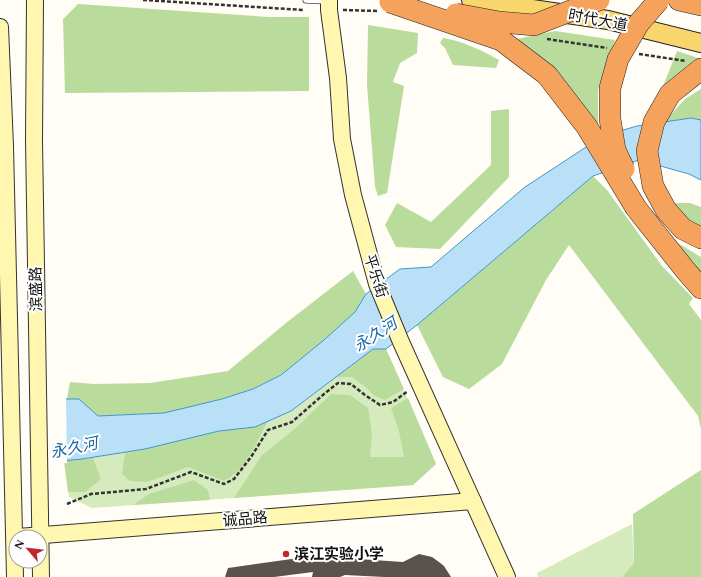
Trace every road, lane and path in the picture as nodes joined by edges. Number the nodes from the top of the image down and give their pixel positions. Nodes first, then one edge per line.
1 (34, 0) edge
2 (306, 0) edge
3 (471, 0) edge
4 (599, 0) edge
5 (659, 0) edge
6 (679, 0) edge
7 (329, 1) edge
8 (386, 1) edge
9 (701, 5) edge
10 (0, 28) edge
11 (701, 43) edge
12 (701, 69) edge
13 (636, 208) junction
14 (701, 238) edge
15 (701, 288) edge
16 (419, 382) junction
17 (473, 501) junction
18 (67, 504) dead end
19 (12, 529) edge
20 (40, 529) edge
21 (48, 534) edge
22 (507, 577) edge

1 - 20 main road, 滨盛路
2 - 7 lane
3 - 11 main road, 时代大道
4 - 8 highway, bridge
5 - 13 highway, bridge
6 - 9 highway
7 - 16 main road, 平乐街
8 - 13 highway, bridge
10 - 19 main road, 滨盛路
12 - 14 highway
13 - 15 highway
16 - 17 main road, 平乐街
16 - 18 path
17 - 21 main road, 诚品路
17 - 22 main road, 平乐街

